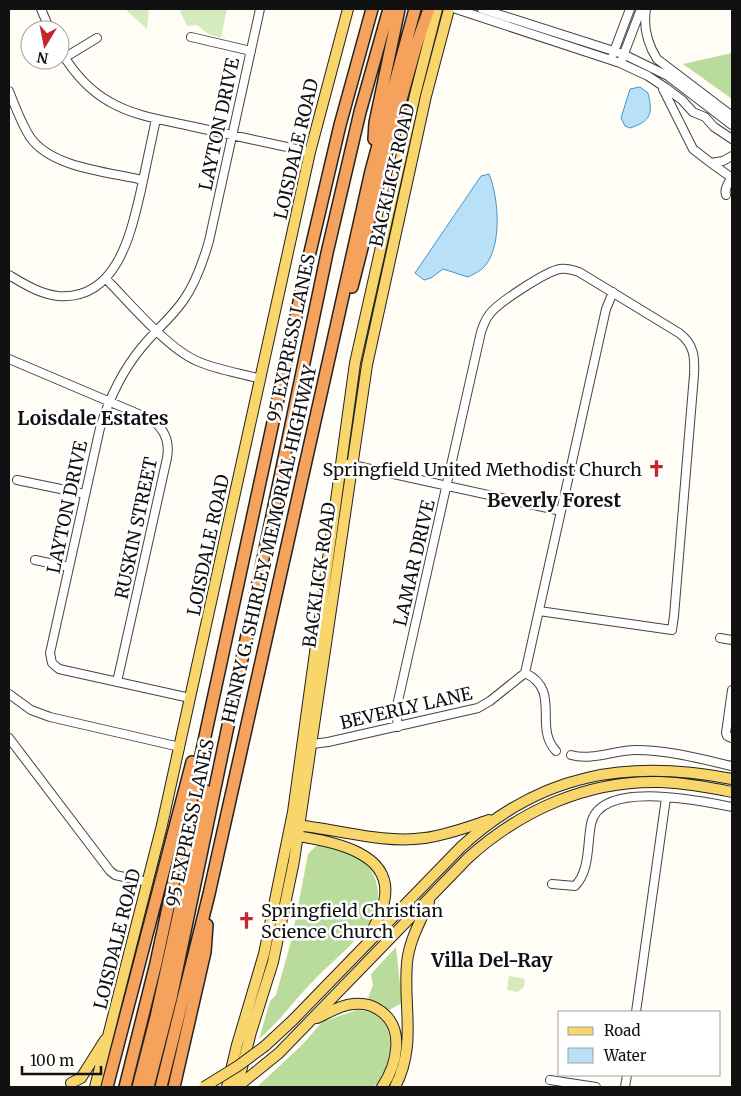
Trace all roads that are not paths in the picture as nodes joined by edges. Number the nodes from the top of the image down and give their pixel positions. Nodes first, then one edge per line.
1 (260, 9) edge
2 (348, 9) edge
3 (372, 9) edge
4 (389, 9) edge
5 (399, 9) edge
6 (415, 9) edge
7 (429, 9) edge
8 (437, 9) edge
9 (448, 9) edge
10 (456, 9) edge
11 (482, 9) edge
12 (630, 9) edge
13 (641, 9) edge
14 (646, 9) edge
15 (97, 38) dead end
16 (191, 38) dead end
17 (614, 50) junction
18 (251, 51) junction
19 (70, 54) edge
20 (623, 54) junction
21 (610, 59) junction
22 (620, 63) junction
23 (70, 66) edge
24 (658, 72) junction
25 (681, 77) junction
26 (661, 85) junction
27 (9, 92) edge
28 (732, 116) edge
29 (156, 119) junction
30 (732, 125) edge
31 (232, 135) junction
32 (732, 139) edge
33 (310, 152) junction
34 (732, 156) edge
35 (711, 163) junction
36 (371, 171) junction
37 (732, 179) edge
38 (143, 180) junction
39 (726, 195) dead end
40 (9, 275) edge
41 (106, 279) junction
42 (613, 292) junction
43 (157, 330) junction
44 (9, 359) edge
45 (261, 378) junction
46 (109, 402) junction
47 (307, 457) junction
48 (346, 463) junction
49 (18, 480) dead end
50 (447, 485) junction
51 (85, 494) junction
52 (561, 511) junction
53 (35, 560) dead end
54 (69, 567) junction
55 (538, 611) junction
56 (720, 638) dead end
57 (732, 640) edge
58 (525, 673) junction
59 (117, 682) junction
60 (732, 690) edge
61 (9, 694) edge
62 (190, 698) junction
63 (211, 708) junction
64 (398, 727) junction
65 (9, 738) edge
66 (732, 738) edge
67 (312, 744) junction
68 (180, 747) junction
69 (556, 751) dead end
70 (571, 755) dead end
71 (732, 766) edge
72 (732, 779) edge
73 (732, 792) edge
74 (666, 798) junction
75 (732, 807) edge
76 (499, 816) junction
77 (294, 830) junction
78 (148, 882) junction
79 (552, 884) dead end
80 (209, 894) junction
81 (432, 895) junction
82 (271, 947) junction
83 (364, 948) junction
84 (636, 1011) edge
85 (310, 1022) junction
86 (111, 1028) junction
87 (550, 1080) dead end
88 (71, 1083) dead end
89 (141, 1085) edge
90 (95, 1087) edge
91 (108, 1087) edge
92 (125, 1087) edge
93 (162, 1087) edge
94 (174, 1087) edge
95 (204, 1087) edge
96 (227, 1087) edge
97 (237, 1087) edge
98 (382, 1087) edge
99 (395, 1087) edge
100 (596, 1087) edge

1 - 18 street, LAYTON DRIVE
2 - 33 main road, LOISDALE ROAD
3 - 63 highway, HENRY G. SHIRLEY MEMORIAL HIGHWAY
4 - 89 highway, 95 EXPRESS LANES
5 - 36 highway
6 - 36 highway, HENRY G. SHIRLEY MEMORIAL HIGHWAY
7 - 47 highway
8 - 48 main road, BACKLICK ROAD
9 - 48 main road, BACKLICK ROAD
10 - 21 street
11 - 17 street
12 - 17 street
13 - 20 street
14 - 25 street
15 - 19 street
16 - 18 street
17 - 20 street
17 - 21 street
18 - 31 street, LAYTON DRIVE
20 - 22 street
20 - 24 street
21 - 22 street
22 - 26 street
23 - 29 street
24 - 25 street
24 - 30 street
25 - 28 street
26 - 32 street
26 - 35 street
27 - 38 street
29 - 31 street
29 - 38 street
31 - 33 street
31 - 43 street, LAYTON DRIVE
33 - 45 main road, LOISDALE ROAD
34 - 35 street
35 - 37 street
36 - 47 highway, HENRY G. SHIRLEY MEMORIAL HIGHWAY
37 - 39 street
38 - 41 street
40 - 41 street
41 - 43 street
42 - 50 street, LAMAR DRIVE
42 - 52 street
42 - 55 street, LAMAR DRIVE
43 - 45 street
43 - 46 street, LAYTON DRIVE
44 - 46 street, RUSKIN STREET
45 - 62 main road, LOISDALE ROAD
46 - 51 street, LAYTON DRIVE
46 - 59 street, RUSKIN STREET
47 - 80 highway, HENRY G. SHIRLEY MEMORIAL HIGHWAY
48 - 50 street
48 - 67 main road, BACKLICK ROAD
48 - 77 main road, BACKLICK ROAD
49 - 51 street
50 - 52 street
50 - 64 street, LAMAR DRIVE
51 - 54 street, LAYTON DRIVE
52 - 55 street
53 - 54 street
54 - 59 street, LAYTON DRIVE
55 - 58 street
56 - 57 street
58 - 64 street, BEVERLY LANE
58 - 69 street
59 - 62 street, LAYTON DRIVE
60 - 66 street
61 - 68 street
62 - 68 main road, LOISDALE ROAD
63 - 91 highway
63 - 92 highway, HENRY G. SHIRLEY MEMORIAL HIGHWAY
64 - 67 street, BEVERLY LANE
65 - 78 street
67 - 77 main road, BACKLICK ROAD
68 - 78 main road, LOISDALE ROAD
70 - 71 street
72 - 76 main road
73 - 81 main road
74 - 75 street
74 - 79 street
74 - 84 street
76 - 77 main road
76 - 83 main road
77 - 82 main road, BACKLICK ROAD
77 - 83 main road
78 - 86 main road, LOISDALE ROAD
80 - 93 highway, HENRY G. SHIRLEY MEMORIAL HIGHWAY
80 - 94 highway
81 - 85 main road
81 - 99 main road
82 - 96 main road, BACKLICK ROAD
82 - 97 main road, BACKLICK ROAD
83 - 95 main road, bridge
85 - 97 main road
85 - 98 main road
86 - 88 main road
86 - 90 main road, LOISDALE ROAD
87 - 100 street

